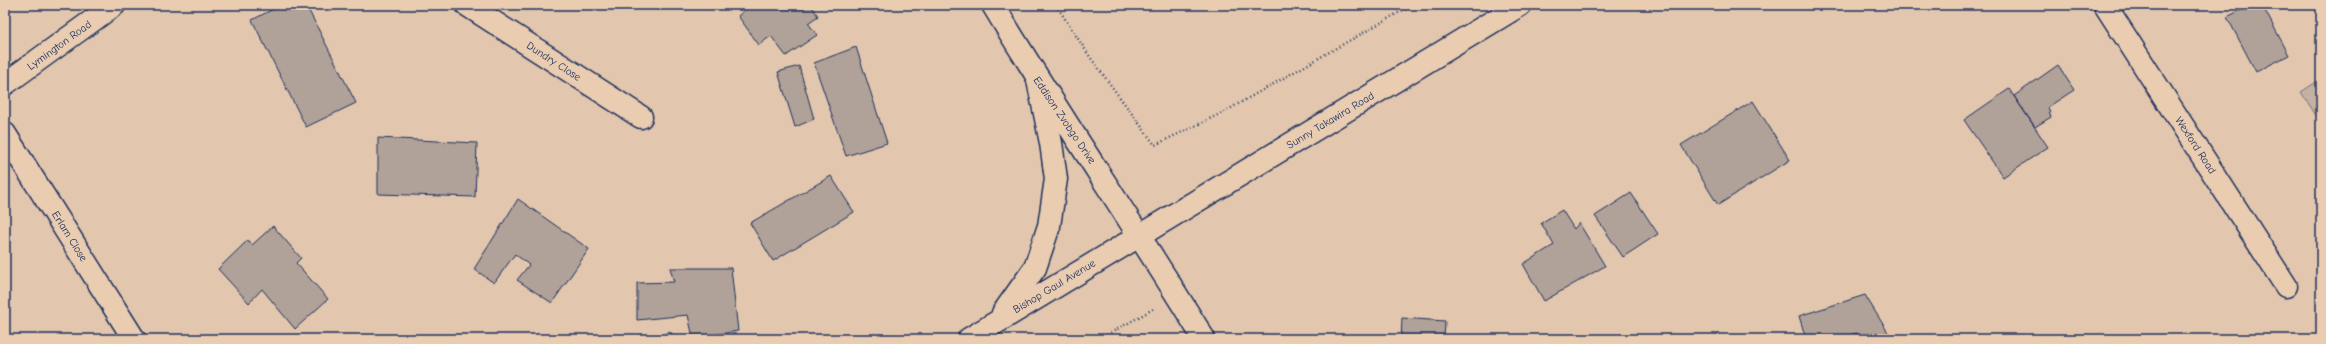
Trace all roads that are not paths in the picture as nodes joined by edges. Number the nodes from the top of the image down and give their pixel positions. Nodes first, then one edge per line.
1 (114, 5) edge
2 (467, 5) edge
3 (993, 5) edge
4 (1520, 5) edge
5 (2105, 5) edge
6 (1038, 80) junction
7 (5, 84) edge
8 (641, 118) dead end
9 (5, 134) edge
10 (1140, 235) junction
11 (2286, 286) dead end
12 (999, 319) junction
13 (134, 339) edge
14 (969, 339) edge
15 (1204, 339) edge

1 - 7 street, Lymington Road
2 - 8 street, Dundry Close
3 - 6 street, Eddison Zvobgo Drive
4 - 10 street, Sunny Takawira Road
5 - 11 street, Wexford Road
6 - 10 street, Eddison Zvobgo Drive
6 - 12 street
9 - 13 street, Erlam Close
10 - 12 street, Bishop Gaul Avenue
10 - 15 street, Eddison Zvobgo Drive
12 - 14 street, Bishop Gaul Avenue

